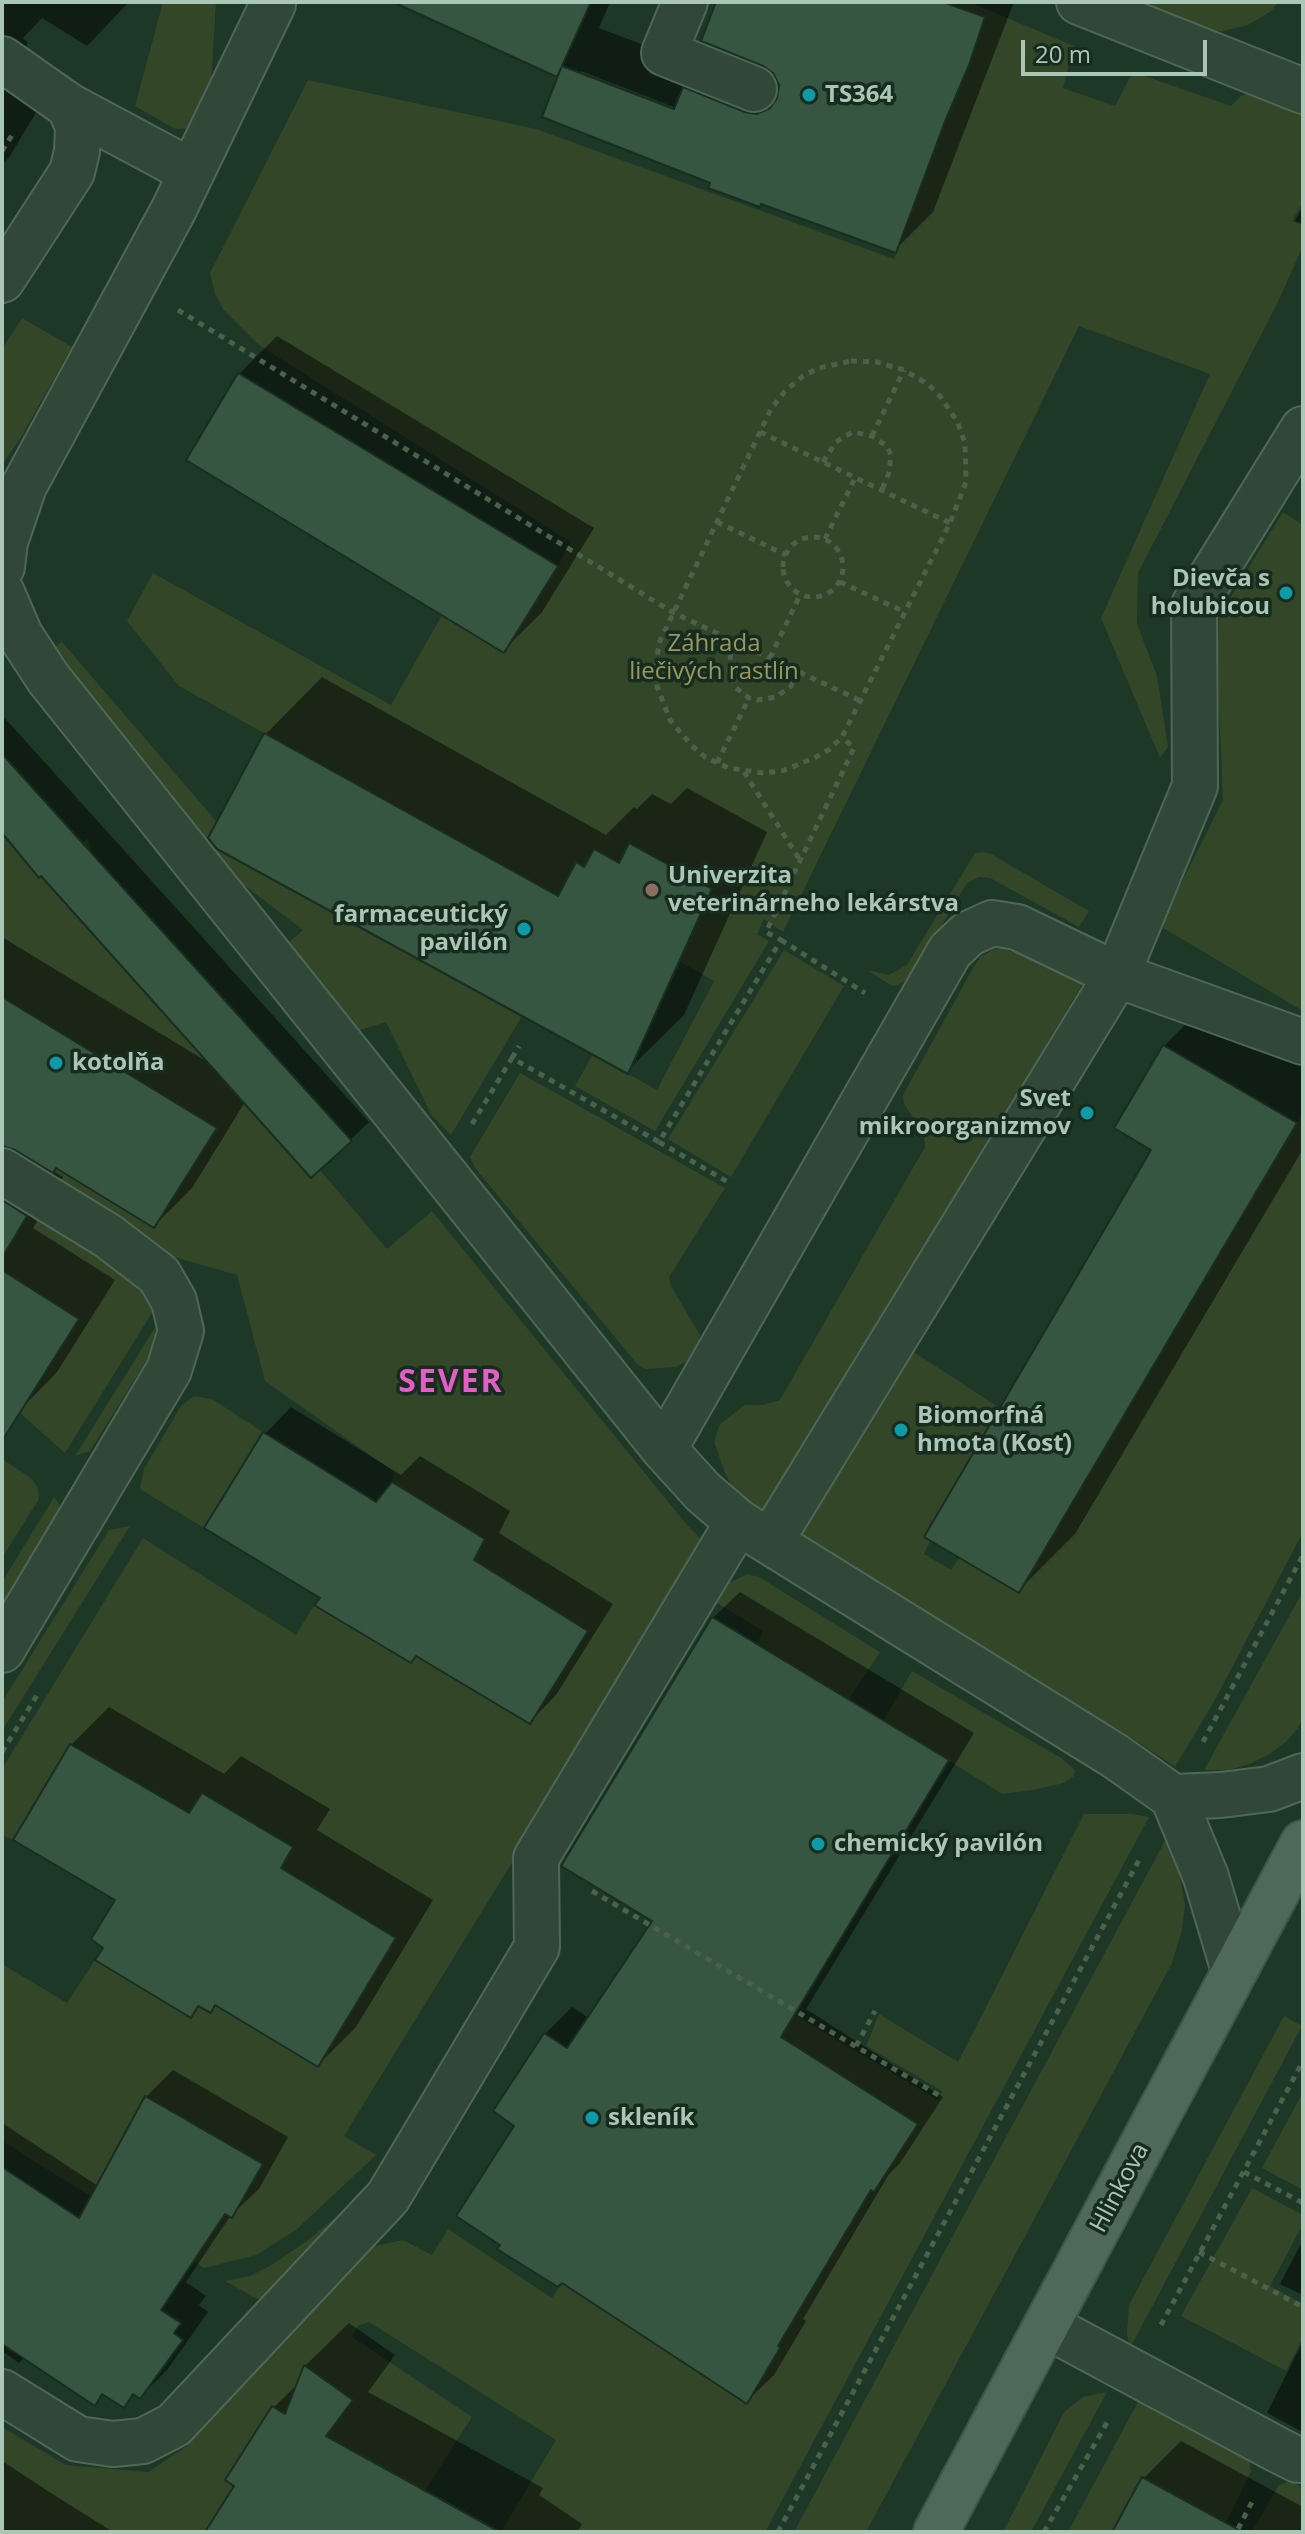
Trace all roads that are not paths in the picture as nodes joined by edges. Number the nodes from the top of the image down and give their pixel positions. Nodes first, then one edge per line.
1 (685, 2) edge
2 (1079, 2) edge
3 (273, 4) dead end
4 (2, 59) edge
5 (754, 89) dead end
6 (1303, 91) edge
7 (69, 106) junction
8 (192, 172) junction
9 (2, 280) edge
10 (1303, 429) edge
11 (2, 567) edge
12 (2, 593) edge
13 (1117, 975) junction
14 (1303, 1042) edge
15 (2, 1171) edge
16 (664, 1449) junction
17 (754, 1532) junction
18 (2, 1650) edge
19 (1303, 1776) edge
20 (1173, 1797) junction
21 (1303, 1843) edge
22 (1234, 1971) junction
23 (1047, 2326) junction
24 (2, 2392) edge
25 (1303, 2460) edge
26 (936, 2532) edge

1 - 5 lane
2 - 6 lane
3 - 8 lane
4 - 7 lane
7 - 8 lane
7 - 9 lane
8 - 11 lane
10 - 13 lane
12 - 16 lane
13 - 14 lane
13 - 16 lane
13 - 17 lane
15 - 18 lane
16 - 17 lane
17 - 20 lane
17 - 24 lane
19 - 20 lane
20 - 22 lane
21 - 22 main road, Hlinkova
22 - 23 main road, Hlinkova
23 - 25 lane
23 - 26 main road, Hlinkova

